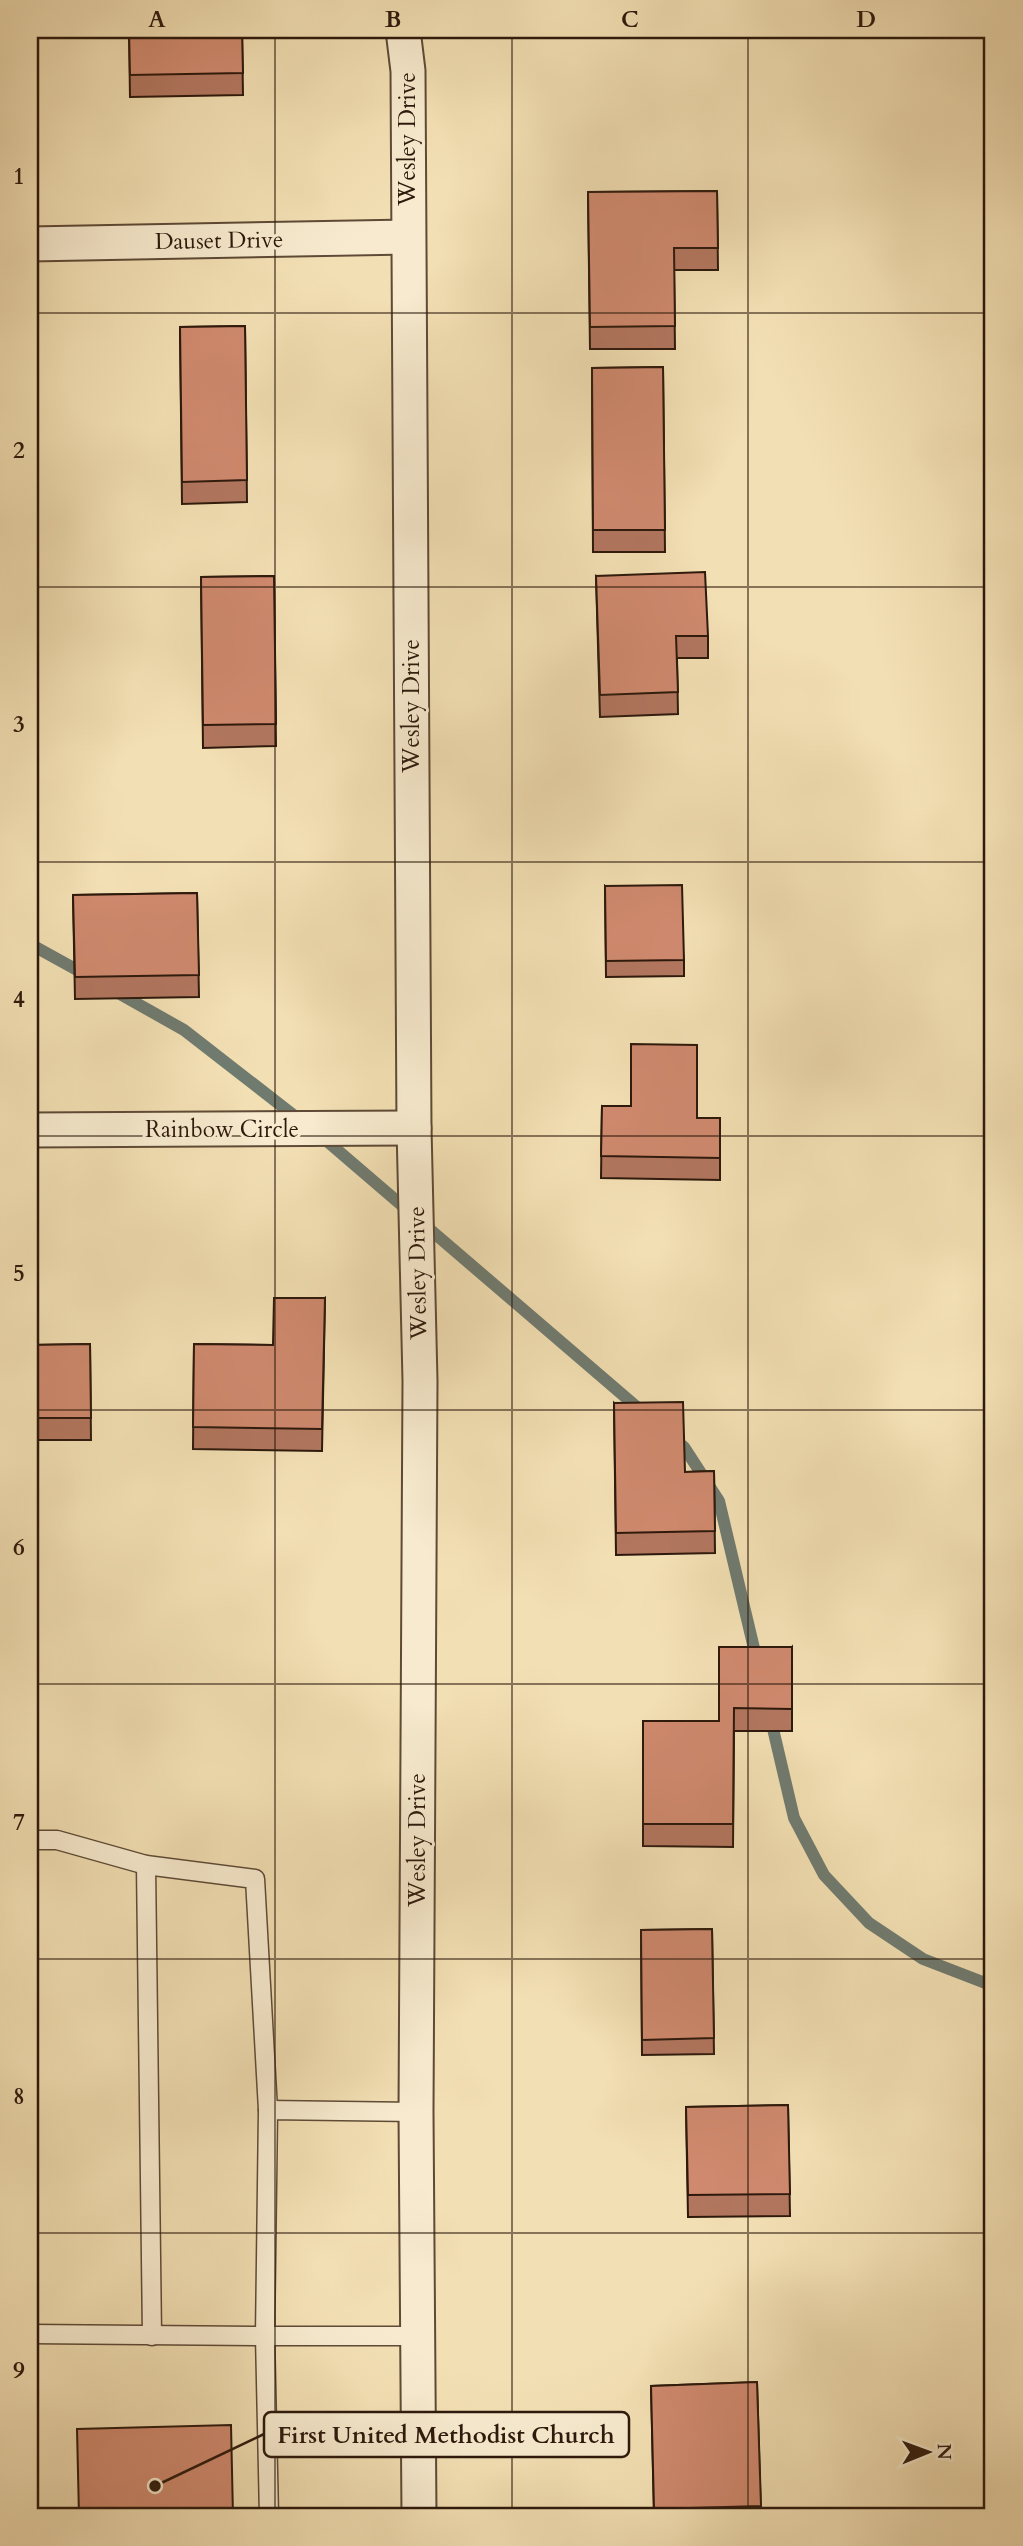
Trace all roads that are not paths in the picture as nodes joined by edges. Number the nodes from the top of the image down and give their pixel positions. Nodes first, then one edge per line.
1 (403, 30) edge
2 (408, 237) junction
3 (30, 244) edge
4 (414, 1128) junction
5 (30, 1130) edge
6 (30, 1840) edge
7 (146, 1865) junction
8 (268, 2110) junction
9 (416, 2112) junction
10 (30, 2334) edge
11 (152, 2336) junction
12 (265, 2336) junction
13 (418, 2336) junction
14 (270, 2516) edge
15 (419, 2516) edge

1 - 2 street, Wesley Drive
2 - 3 street, Dauset Drive
2 - 4 street, Wesley Drive
4 - 5 street, Rainbow Circle
4 - 9 street, Wesley Drive
6 - 7 lane
7 - 8 lane
7 - 11 lane
8 - 9 lane
8 - 12 lane
9 - 13 street, Wesley Drive
10 - 11 lane
11 - 12 lane
12 - 13 lane
12 - 14 lane
13 - 15 street, Wesley Drive

